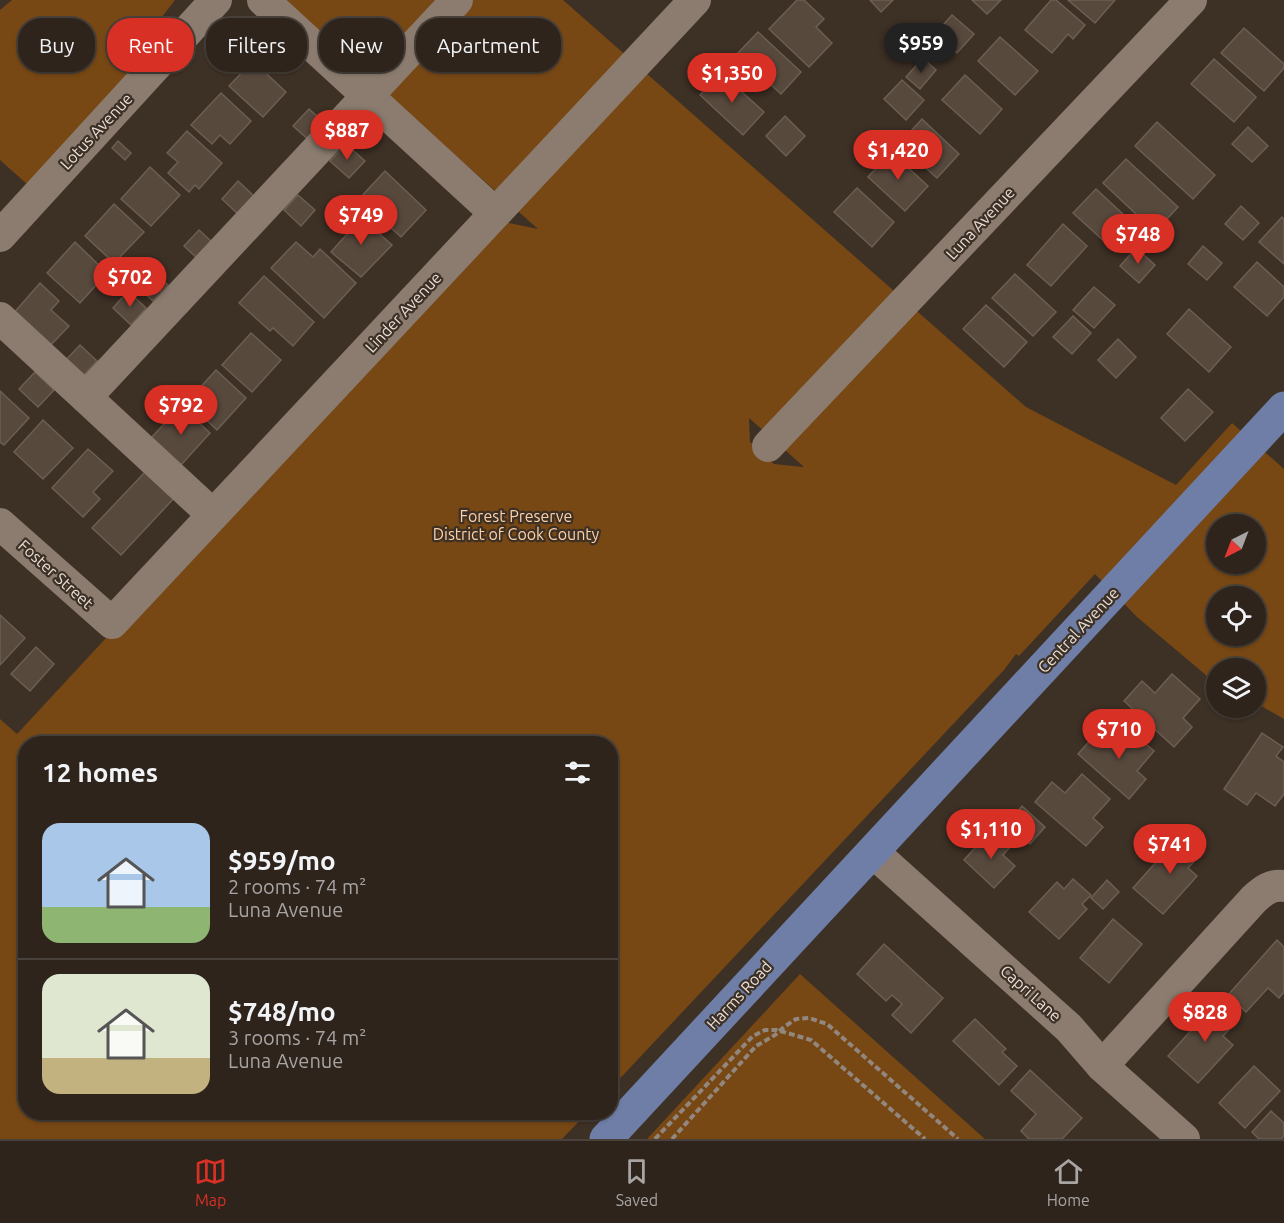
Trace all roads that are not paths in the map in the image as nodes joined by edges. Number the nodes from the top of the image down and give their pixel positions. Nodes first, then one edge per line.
1 (216, 0) edge
2 (263, 0) edge
3 (458, 0) edge
4 (695, 0) edge
5 (1191, 0) edge
6 (368, 97) junction
7 (495, 213) junction
8 (0, 236) edge
9 (0, 318) edge
10 (86, 397) junction
11 (1284, 408) edge
12 (768, 446) dead end
13 (213, 515) junction
14 (0, 524) edge
15 (112, 623) joint
16 (873, 852) junction
17 (1280, 886) edge
18 (1102, 1066) junction
19 (606, 1139) edge
20 (1184, 1139) edge

1 - 8 street, Lotus Avenue
2 - 6 street
3 - 6 street
4 - 7 street, Linder Avenue
5 - 12 street, Luna Avenue
6 - 7 street
6 - 10 street
7 - 13 street, Linder Avenue
9 - 10 street
10 - 13 street
11 - 16 main road, Central Avenue
13 - 15 street, Linder Avenue
14 - 15 street, Foster Street
16 - 18 street, Capri Lane
16 - 19 main road, Harms Road
17 - 18 street
18 - 20 street, Capri Lane

